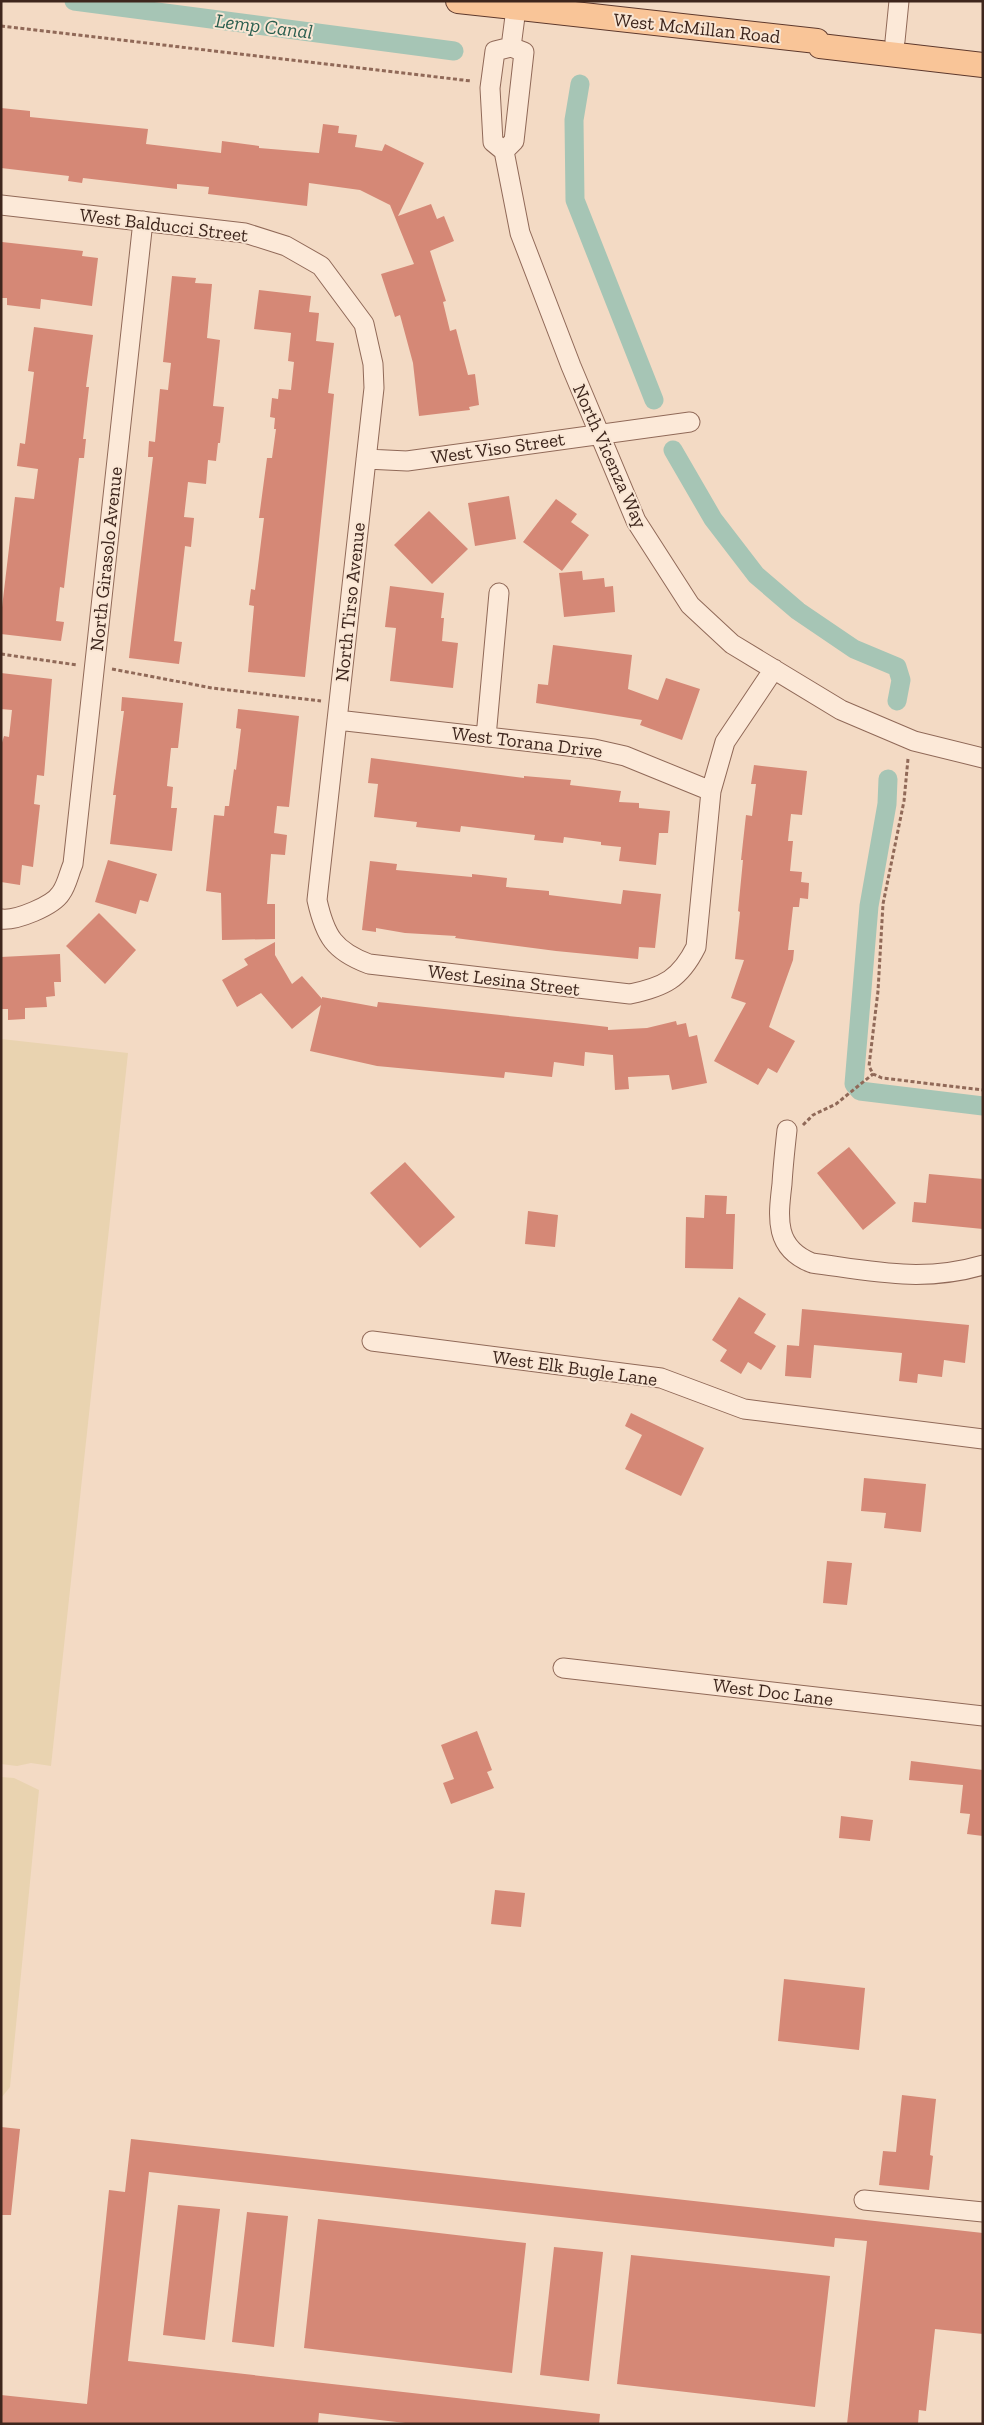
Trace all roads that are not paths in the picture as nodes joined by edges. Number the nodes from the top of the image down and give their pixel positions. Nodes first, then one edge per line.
1 (458, 1) edge
2 (899, 1) edge
3 (517, 4) edge
4 (817, 41) junction
5 (895, 41) junction
6 (511, 47) junction
7 (983, 51) edge
8 (983, 65) edge
9 (504, 151) junction
10 (1, 205) edge
11 (143, 221) junction
12 (321, 266) joint
13 (690, 422) dead end
14 (598, 434) junction
15 (366, 459) junction
16 (499, 592) dead end
17 (774, 669) junction
18 (337, 720) junction
19 (486, 737) junction
20 (983, 758) edge
21 (711, 791) junction
22 (1, 919) edge
23 (337, 947) joint
24 (794, 1129) road end
25 (983, 1265) edge
26 (372, 1340) dead end
27 (983, 1440) edge
28 (563, 1668) dead end
29 (983, 1716) edge
30 (864, 2200) dead end
31 (983, 2212) edge

1 - 3 main road, West McMillan Road
2 - 5 street
3 - 4 main road, West McMillan Road
3 - 6 street
4 - 5 main road, West McMillan Road
4 - 8 main road, West McMillan Road
5 - 7 main road, West McMillan Road
6 - 9 street
6 - 9 street, North Vicenza Way
9 - 14 street, North Vicenza Way
10 - 11 street, West Balducci Street
11 - 12 street, West Balducci Street
11 - 22 street, North Girasolo Avenue
12 - 15 street, North Tirso Avenue
13 - 14 street, West Viso Street
14 - 15 street, West Viso Street
14 - 17 street, North Vicenza Way
15 - 18 street, North Tirso Avenue
16 - 19 street
17 - 20 street, North Vicenza Way
17 - 21 street
18 - 19 street, West Torana Drive
18 - 23 street, North Tirso Avenue
19 - 21 street, West Torana Drive
21 - 23 street, West Lesina Street
24 - 25 street
26 - 27 street, West Elk Bugle Lane
28 - 29 street, West Doc Lane
30 - 31 street

